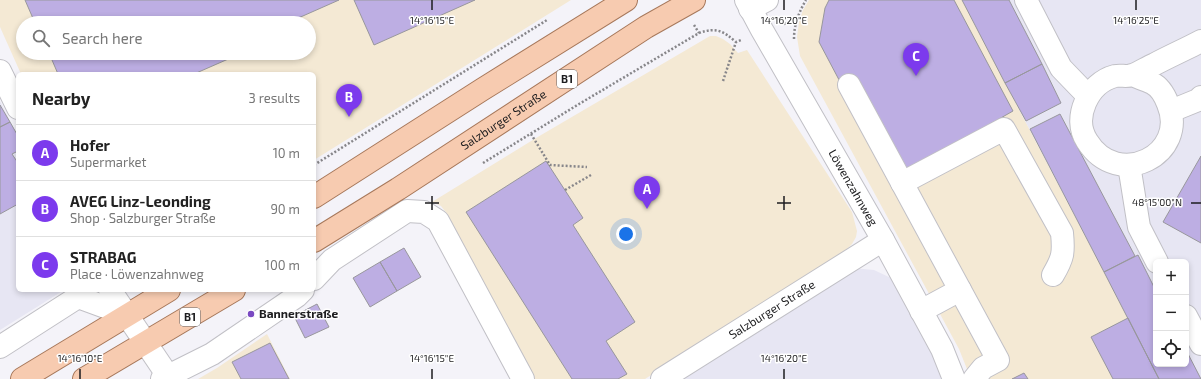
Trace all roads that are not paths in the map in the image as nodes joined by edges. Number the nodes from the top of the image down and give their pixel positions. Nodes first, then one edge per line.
1 (626, 0) edge
2 (694, 0) edge
3 (1026, 0) edge
4 (754, 3) edge
5 (1201, 41) edge
6 (0, 71) edge
7 (1132, 75) junction
8 (850, 85) dead end
9 (1088, 96) junction
10 (1201, 97) edge
11 (16, 104) edge
12 (1171, 111) junction
13 (1128, 165) junction
14 (902, 183) junction
15 (316, 197) edge
16 (316, 240) edge
17 (883, 240) junction
18 (1155, 259) edge
19 (1053, 275) dead end
20 (316, 277) edge
21 (960, 290) junction
22 (111, 292) edge
23 (166, 292) edge
24 (231, 292) edge
25 (301, 292) edge
26 (921, 311) junction
27 (127, 315) junction
28 (1189, 322) edge
29 (146, 343) junction
30 (1201, 344) edge
31 (0, 347) edge
32 (165, 378) edge
33 (22, 379) edge
34 (84, 379) edge
35 (523, 379) edge
36 (662, 379) edge
37 (954, 379) edge
38 (974, 379) edge

1 - 15 main road
2 - 16 main road, Salzburger Straße / B1
3 - 9 street
4 - 17 street, Löwenzahnweg
5 - 7 street
6 - 11 street
7 - 9 street
7 - 12 street
8 - 14 street
9 - 13 street
10 - 12 street
12 - 13 street
13 - 18 street
14 - 19 street
14 - 21 street
17 - 26 street, Löwenzahnweg
17 - 36 street, Salzburger Straße
20 - 35 street
21 - 26 street
21 - 38 street
22 - 27 street
23 - 27 main road
24 - 29 main road, B1
25 - 32 street
26 - 37 street, Löwenzahnweg
27 - 29 street
27 - 31 street
27 - 33 main road
28 - 30 street
29 - 32 street
29 - 34 main road, B1

